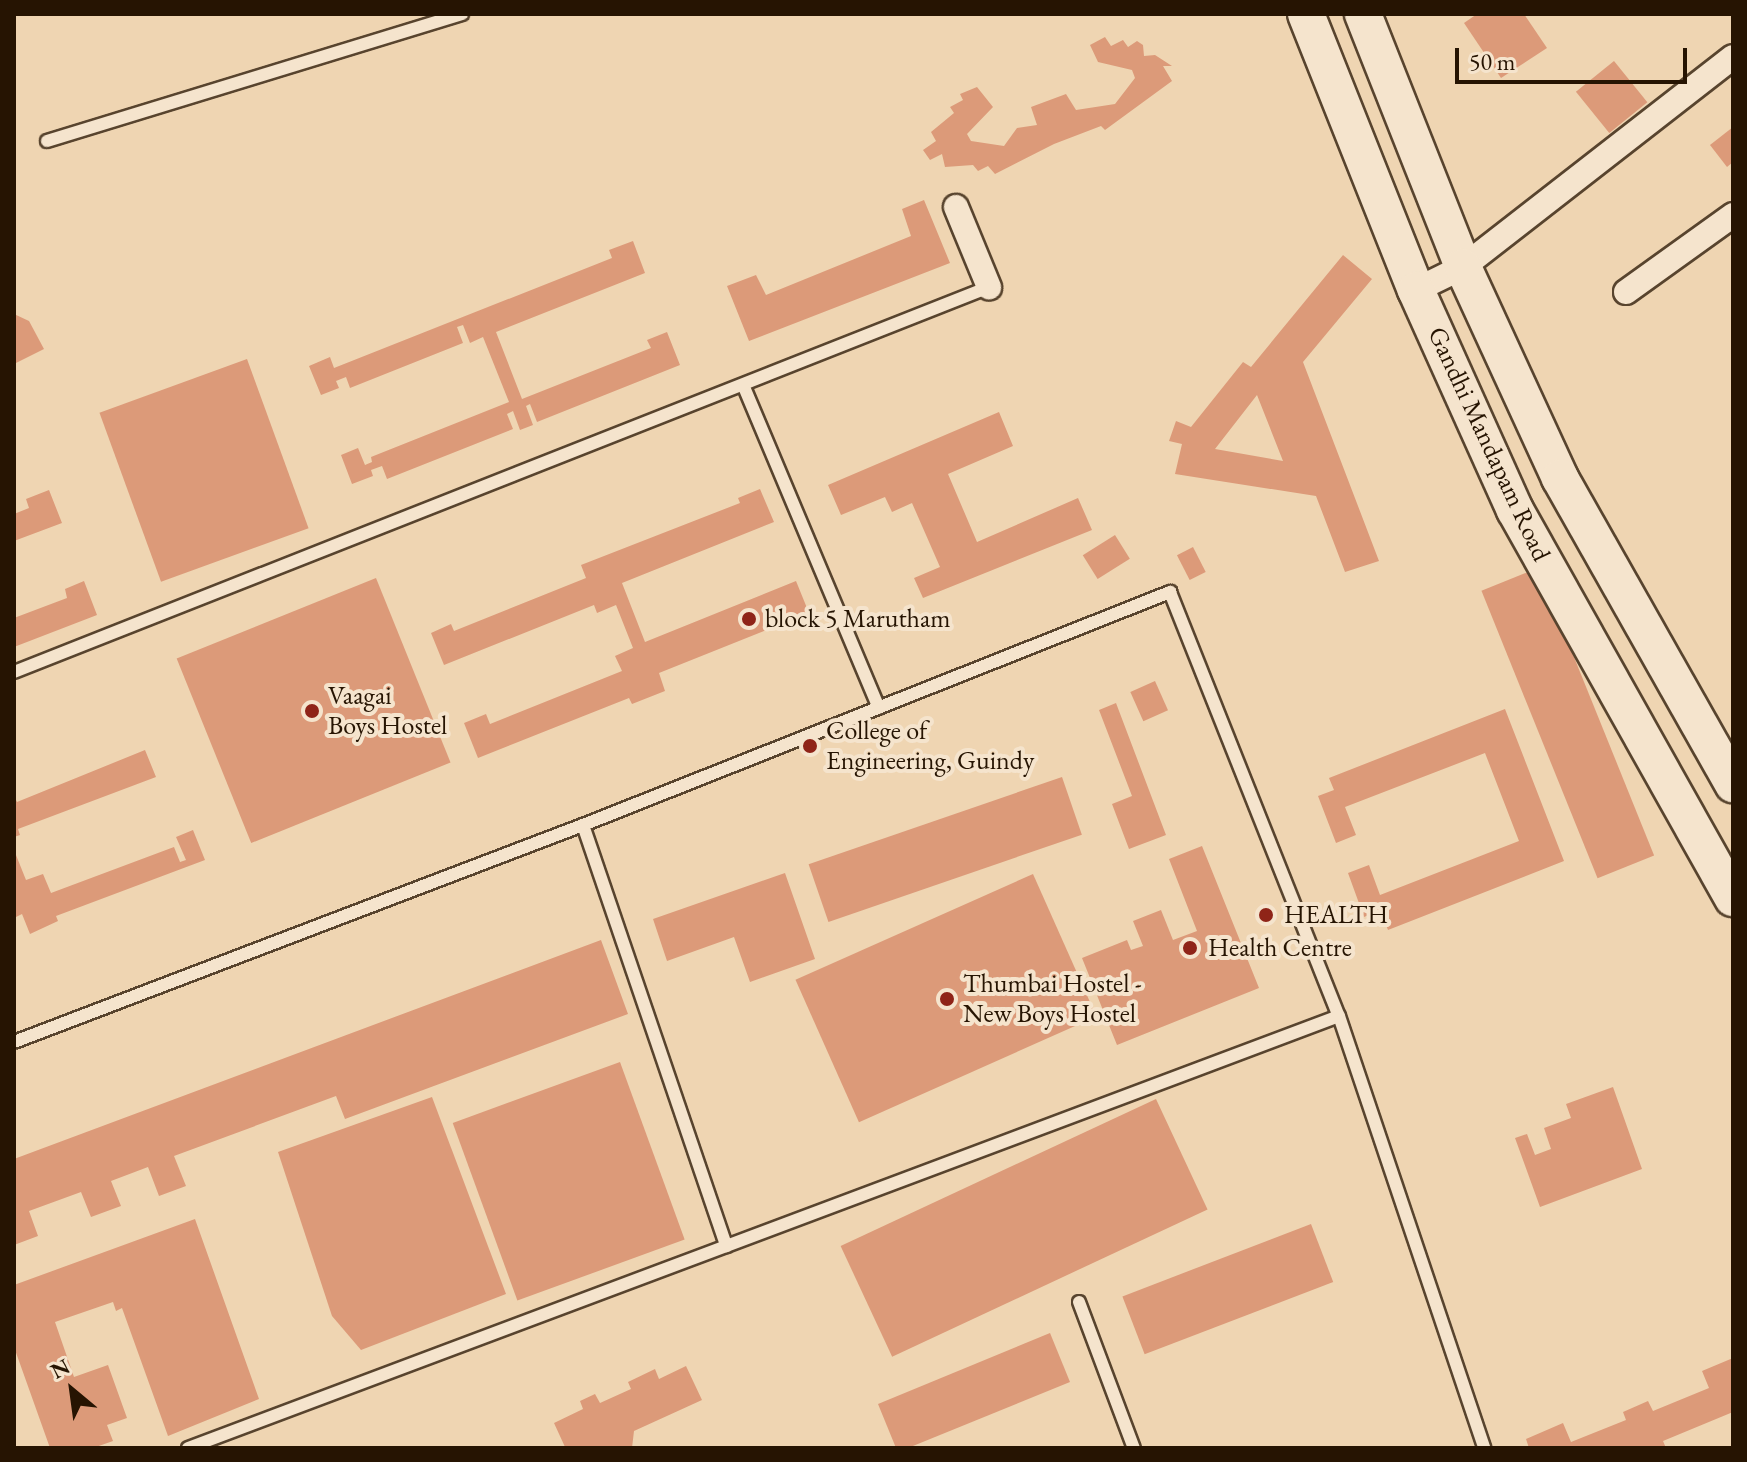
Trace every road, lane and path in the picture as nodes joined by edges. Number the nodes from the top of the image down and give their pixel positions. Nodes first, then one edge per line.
1 (462, 14) edge
2 (1306, 14) edge
3 (1363, 14) edge
4 (1733, 57) edge
5 (47, 141) dead end
6 (956, 207) dead end
7 (1733, 215) edge
8 (1463, 267) junction
9 (989, 287) joint
10 (1416, 290) junction
11 (1626, 292) dead end
12 (744, 387) junction
13 (14, 672) edge
14 (879, 708) junction
15 (1733, 784) edge
16 (583, 825) junction
17 (1733, 898) edge
18 (1339, 1016) junction
19 (14, 1042) edge
20 (726, 1246) junction
21 (1079, 1302) dead end
22 (188, 1448) edge
23 (1134, 1448) edge
24 (1484, 1448) edge

1 - 5 lane
2 - 10 main road, Gandhi Mandapam Road
3 - 8 main road, Gandhi Mandapam Road
4 - 8 street
6 - 9 street
7 - 11 street
8 - 10 street
8 - 15 main road, Gandhi Mandapam Road
9 - 12 lane
10 - 17 main road, Gandhi Mandapam Road
12 - 13 lane
12 - 14 lane
14 - 16 lane
14 - 18 lane
16 - 19 lane
16 - 20 lane
18 - 20 lane
18 - 24 lane
20 - 22 lane
21 - 23 lane

